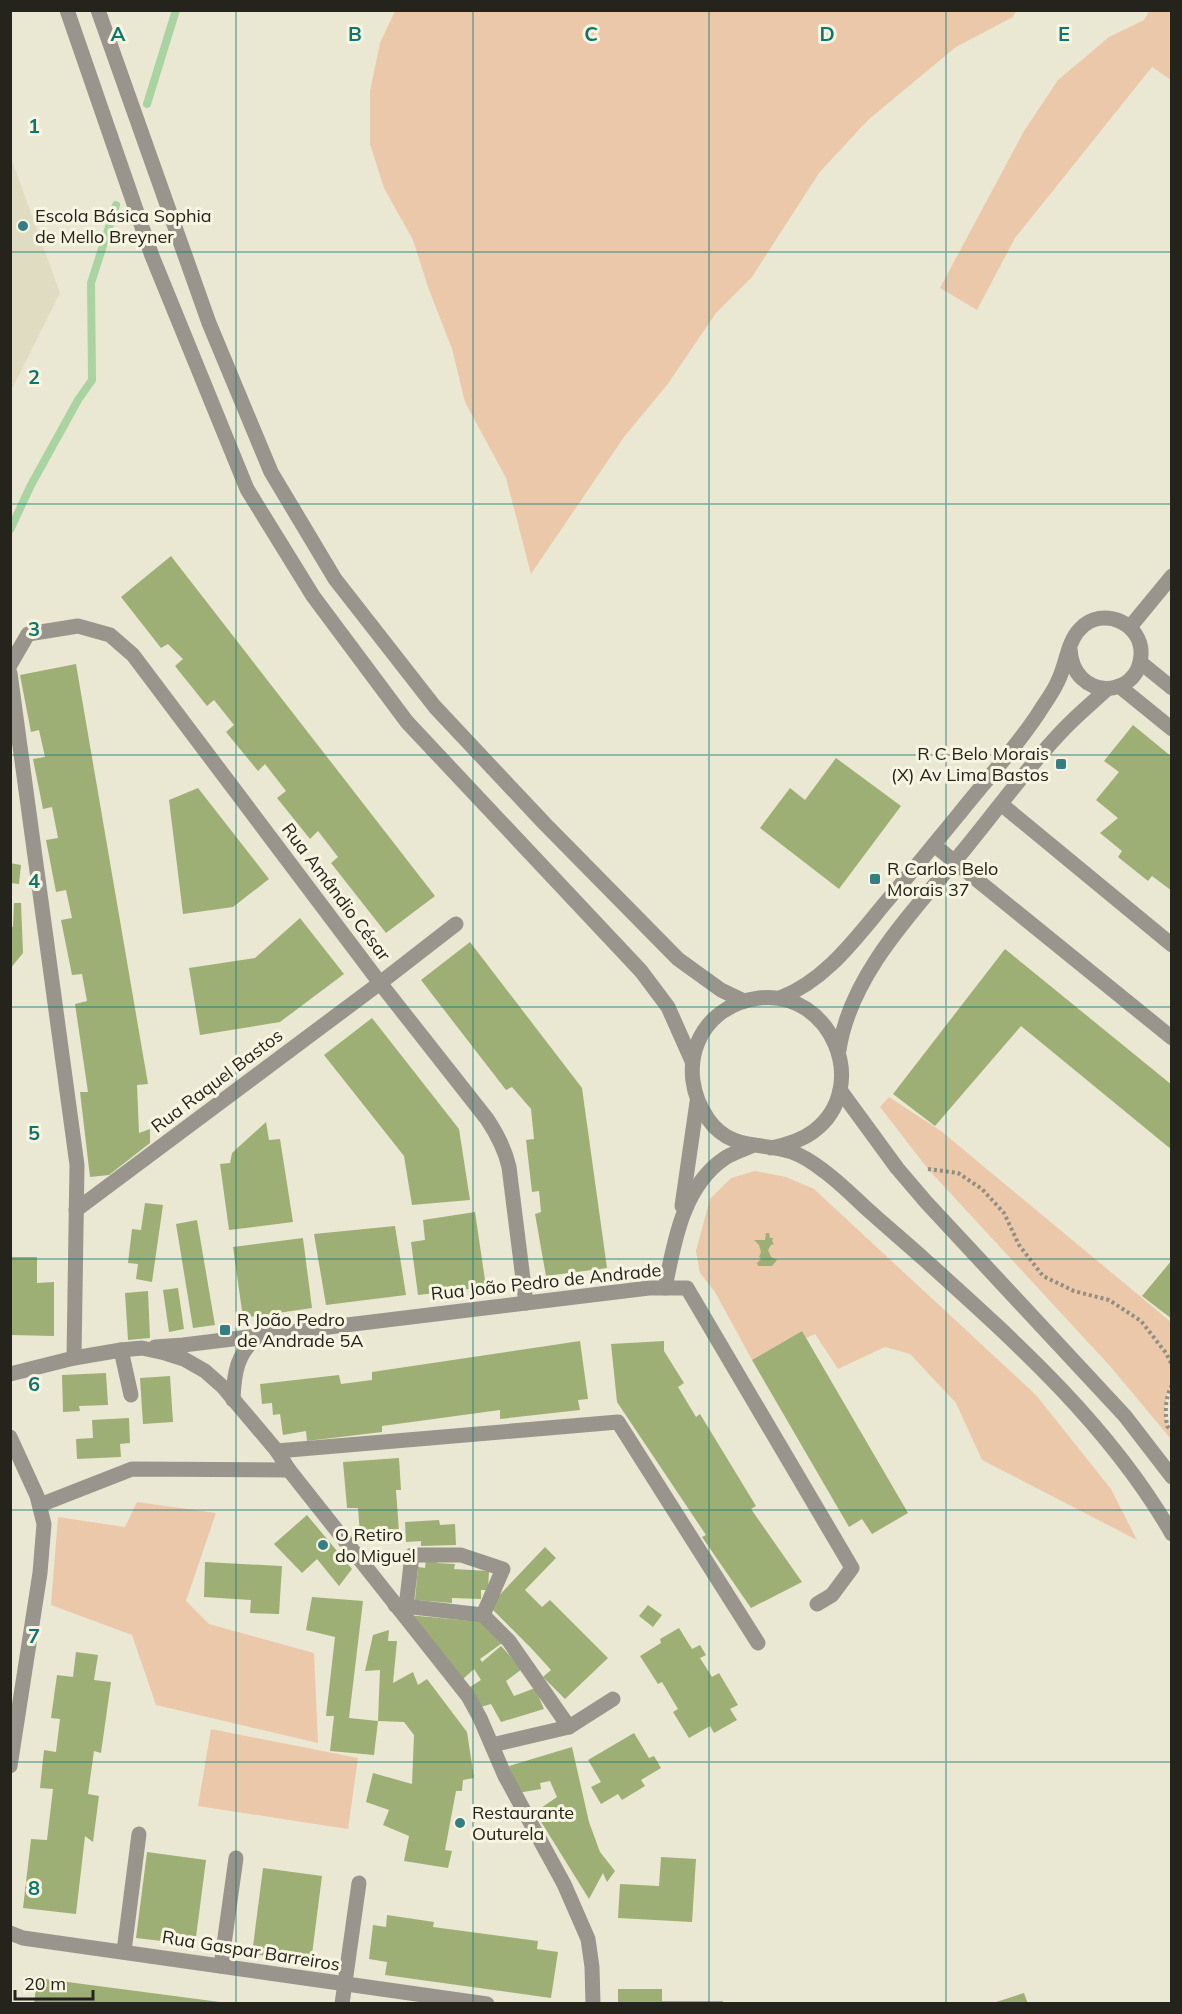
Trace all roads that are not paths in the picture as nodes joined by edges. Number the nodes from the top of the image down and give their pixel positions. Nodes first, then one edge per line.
1 (67, 10) edge
2 (98, 10) edge
3 (1172, 576) edge
4 (1130, 627) junction
5 (1070, 649) junction
6 (1140, 662) junction
7 (10, 665) edge
8 (10, 673) edge
9 (1113, 687) junction
10 (1172, 688) edge
11 (1172, 729) edge
12 (1001, 804) junction
13 (933, 845) junction
14 (954, 862) junction
15 (456, 924) dead end
16 (1172, 945) edge
17 (380, 983) junction
18 (780, 998) junction
19 (744, 1001) junction
20 (1172, 1038) edge
21 (839, 1050) junction
22 (692, 1061) junction
23 (840, 1090) junction
24 (697, 1102) junction
25 (751, 1146) junction
26 (771, 1148) junction
27 (76, 1210) junction
28 (680, 1224) junction
29 (665, 1288) junction
30 (526, 1303) junction
31 (259, 1335) junction
32 (142, 1347) junction
33 (121, 1350) junction
34 (74, 1358) junction
35 (10, 1374) edge
36 (131, 1395) dead end
37 (233, 1400) junction
38 (10, 1437) edge
39 (277, 1451) junction
40 (289, 1470) junction
41 (1172, 1477) edge
42 (40, 1505) junction
43 (1172, 1534) edge
44 (817, 1604) dead end
45 (401, 1606) junction
46 (483, 1615) junction
47 (758, 1643) dead end
48 (613, 1699) dead end
49 (569, 1727) junction
50 (492, 1745) junction
51 (10, 1766) edge
52 (139, 1834) dead end
53 (236, 1858) dead end
54 (358, 1883) dead end
55 (10, 1933) edge
56 (124, 1951) junction
57 (221, 1965) junction
58 (345, 1984) junction
59 (342, 2004) edge
60 (487, 2004) edge
61 (593, 2004) edge

1 - 22 street
2 - 19 street
3 - 4 street
4 - 5 street
4 - 6 street
5 - 9 street
5 - 13 street
6 - 9 street
6 - 10 street
7 - 17 street, Rua Amândio César
8 - 27 street
9 - 11 street
9 - 12 street
12 - 14 street
12 - 16 street
13 - 14 street
13 - 18 street
14 - 20 street
14 - 21 street
15 - 17 street, Rua Raquel Bastos
17 - 27 street, Rua Raquel Bastos
17 - 30 street, Rua Amândio César
18 - 19 street
18 - 21 street
19 - 22 street
21 - 23 street
22 - 24 street
23 - 26 street
23 - 41 street
24 - 25 street
24 - 28 street
25 - 26 street
25 - 28 street
26 - 43 street
27 - 34 street
28 - 29 street
29 - 30 street, Rua João Pedro de Andrade
29 - 44 street, Rua João Pedro de Andrade
30 - 31 street, Rua João Pedro de Andrade
31 - 32 street, Rua João Pedro de Andrade
31 - 37 street
32 - 33 street, Rua João Pedro de Andrade
32 - 37 street
33 - 34 street, Rua João Pedro de Andrade
33 - 36 street
34 - 35 street, Rua João Pedro de Andrade
37 - 39 street
38 - 42 street
39 - 40 street
39 - 47 street
40 - 42 street
40 - 45 street
42 - 51 street
45 - 46 street
45 - 46 street
45 - 50 street
46 - 49 street
48 - 49 street
49 - 50 street
50 - 61 street
52 - 56 street
53 - 57 street
54 - 58 street
55 - 56 street, Rua Gaspar Barreiros
56 - 57 street, Rua Gaspar Barreiros
57 - 58 street, Rua Gaspar Barreiros
58 - 59 street
58 - 60 street, Rua Gaspar Barreiros

